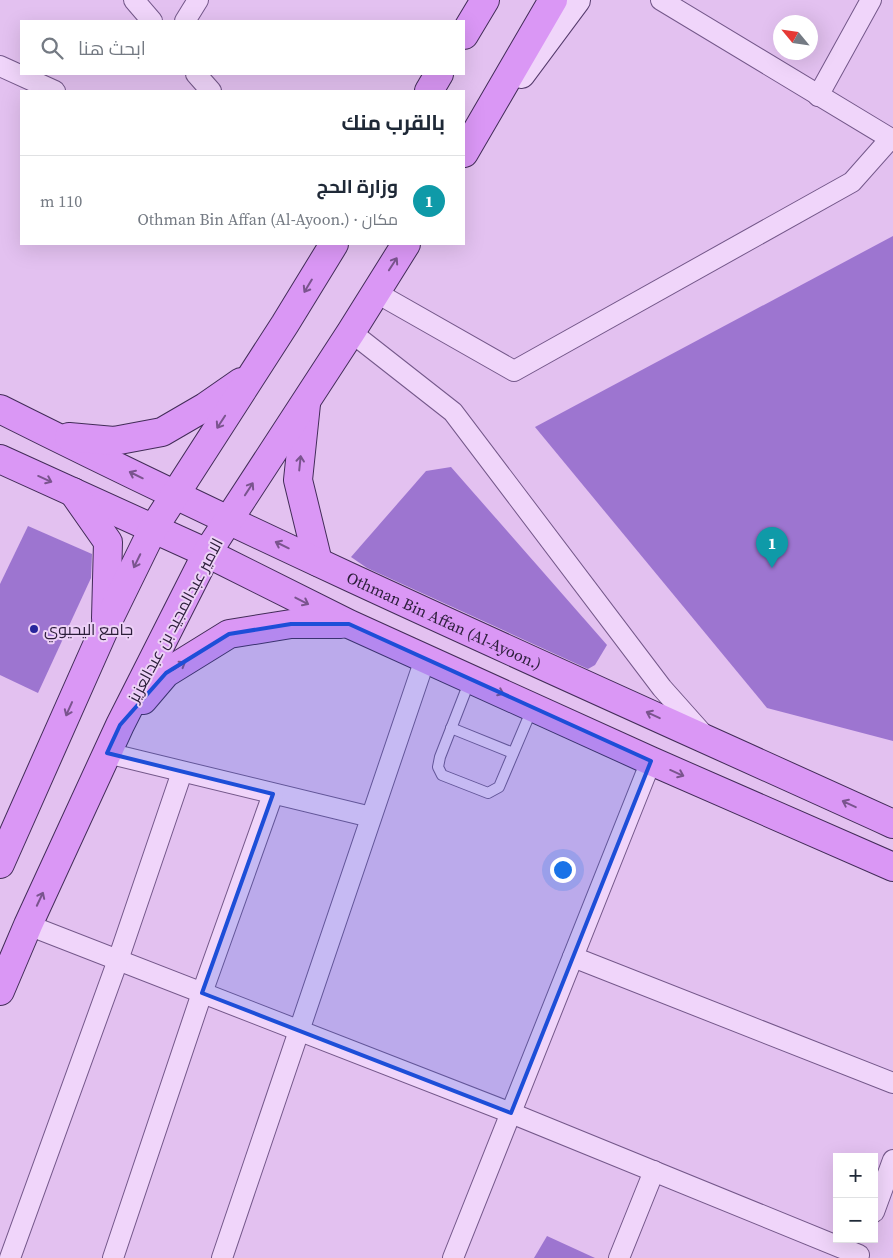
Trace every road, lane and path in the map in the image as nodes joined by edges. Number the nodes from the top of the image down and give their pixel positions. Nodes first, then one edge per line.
1 (134, 0) edge
2 (198, 0) edge
3 (485, 0) edge
4 (553, 0) edge
5 (576, 0) edge
6 (661, 0) edge
7 (871, 0) edge
8 (151, 20) edge
9 (186, 20) edge
10 (465, 33) edge
11 (0, 66) edge
12 (197, 75) edge
13 (439, 75) edge
14 (53, 90) edge
15 (210, 90) edge
16 (429, 90) edge
17 (818, 96) junction
18 (891, 140) edge
19 (465, 150) edge
20 (465, 151) edge
21 (333, 245) edge
22 (405, 245) edge
23 (375, 292) junction
24 (351, 332) junction
25 (252, 374) junction
26 (307, 399) junction
27 (0, 409) edge
28 (55, 436) junction
29 (0, 459) edge
30 (72, 491) junction
31 (174, 494) junction
32 (229, 520) junction
33 (153, 529) junction
34 (207, 553) junction
35 (318, 562) junction
36 (349, 624) junction
37 (106, 625) junction
38 (425, 659) junction
39 (470, 679) junction
40 (533, 708) junction
41 (120, 725) junction
42 (451, 728) junction
43 (708, 740) junction
44 (107, 753) junction
45 (513, 753) junction
46 (651, 761) junction
47 (182, 772) junction
48 (273, 794) junction
49 (371, 817) junction
50 (893, 824) edge
51 (0, 864) edge
52 (893, 867) edge
53 (28, 925) junction
54 (574, 957) junction
55 (118, 960) junction
56 (0, 992) edge
57 (202, 993) junction
58 (298, 1030) junction
59 (893, 1083) edge
60 (511, 1113) junction
61 (893, 1160) edge
62 (654, 1171) junction
63 (878, 1201) edge
64 (860, 1251) edge
65 (10, 1258) edge
66 (113, 1258) edge
67 (222, 1258) edge
68 (453, 1258) edge
69 (619, 1258) edge

1 - 8 street
2 - 9 street
3 - 10 main road
4 - 19 main road
5 - 20 street
6 - 17 street
7 - 17 street
11 - 14 street
12 - 15 street
13 - 16 main road
17 - 18 street
18 - 23 street
21 -> 25 main road
23 -> 22 main road, الامير عبدالمجيد بن عبدالعزيز
23 - 24 main road, الامير عبدالمجيد بن عبدالعزيز
24 - 26 main road, الامير عبدالمجيد بن عبدالعزيز
24 - 43 street
25 - 28 main road
25 -> 31 main road
32 -> 26 main road, الامير عبدالمجيد بن عبدالعزيز
35 -> 26 main road
27 - 28 main road, Othman Bin Affan (Al-Ayoon.)
31 -> 28 main road, Othman Bin Affan (Al-Ayoon.)
29 -> 30 main road
30 - 33 main road
30 - 37 main road
31 - 32 main road, Othman Bin Affan (Al-Ayoon.)
31 - 33 main road
32 - 34 main road, الامير عبدالمجيد بن عبدالعزيز
35 -> 32 main road, Othman Bin Affan (Al-Ayoon.)
33 - 34 main road
33 -> 37 main road
34 -> 36 main road
34 - 41 main road, الامير عبدالمجيد بن عبدالعزيز
43 -> 35 main road, Othman Bin Affan (Al-Ayoon.)
36 - 38 main road
41 -> 36 main road
37 -> 51 main road
38 - 39 main road
38 - 49 street
39 -> 40 main road
39 - 42 lane
40 - 45 lane
40 - 46 main road
41 - 44 main road, الامير عبدالمجيد بن عبدالعزيز
42 - 45 lane
42 - 45 lane
50 -> 43 main road, Othman Bin Affan (Al-Ayoon.)
44 - 47 street
53 -> 44 main road, الامير عبدالمجيد بن عبدالعزيز
46 -> 52 main road
46 - 54 street
47 - 48 street
47 - 55 street
48 - 49 street
48 - 57 street
49 - 58 street
53 - 55 street
53 - 56 main road, الامير عبدالمجيد بن عبدالعزيز
54 - 59 street
54 - 60 street
55 - 57 street
55 - 65 street
57 - 58 street
57 - 66 street
58 - 60 street
58 - 67 street
60 - 62 street
60 - 68 street
61 - 63 street
62 - 64 street
62 - 69 street

